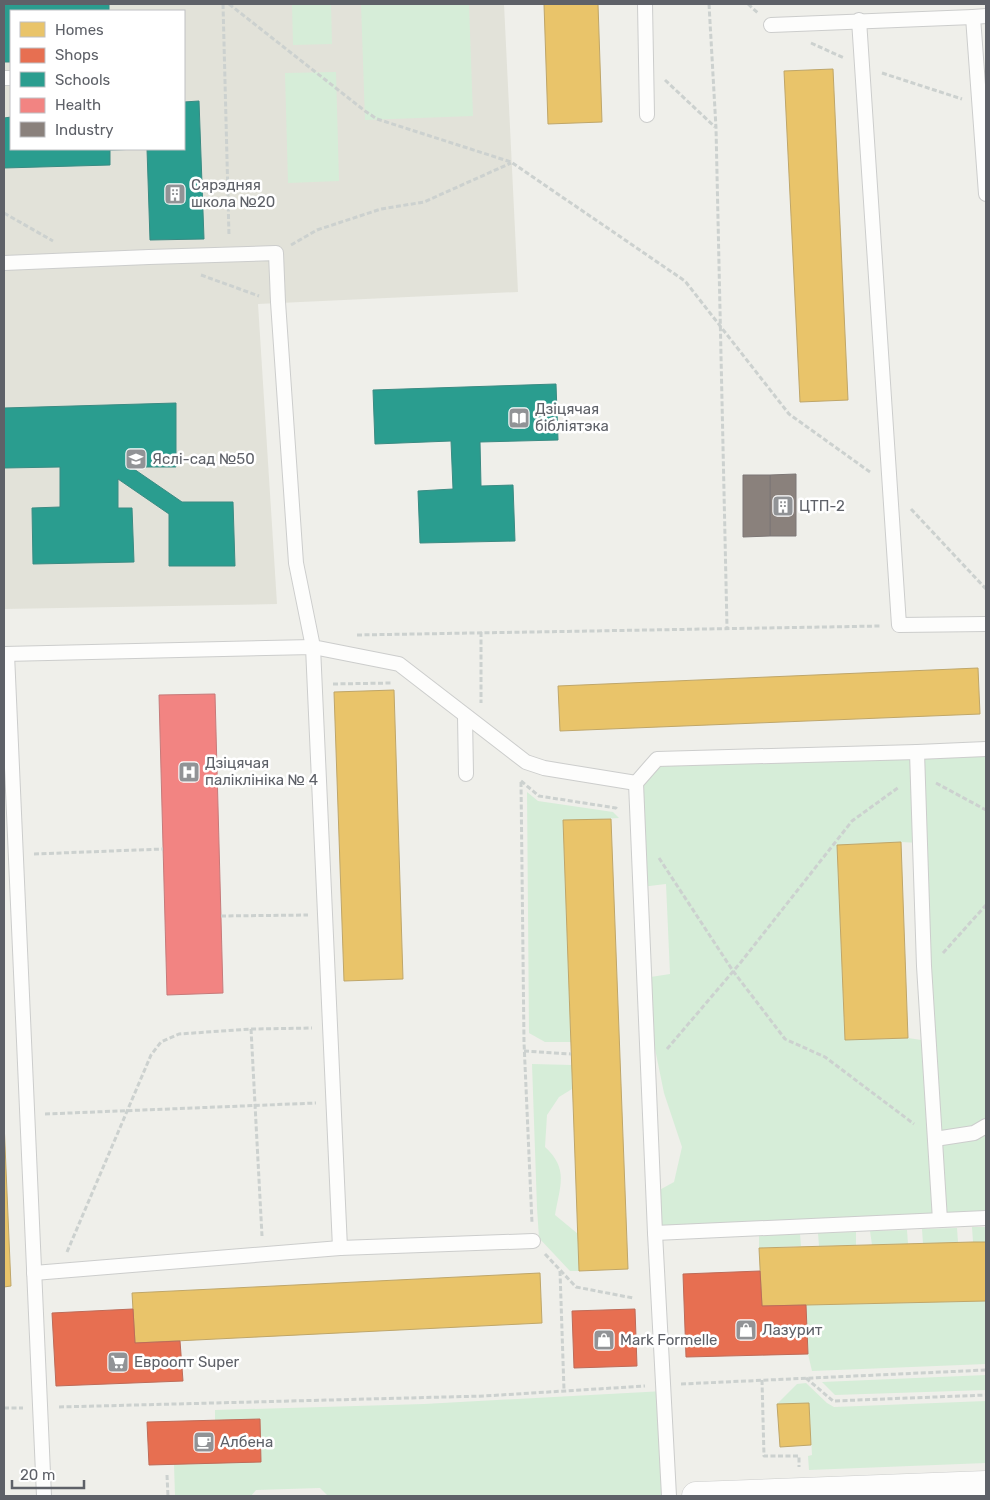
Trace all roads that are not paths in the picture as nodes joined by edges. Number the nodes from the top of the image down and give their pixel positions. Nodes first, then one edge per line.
1 (645, 4) edge
2 (980, 16) edge
3 (859, 20) junction
4 (770, 25) dead end
5 (647, 115) dead end
6 (986, 194) edge
7 (4, 263) edge
8 (986, 624) edge
9 (312, 641) junction
10 (5, 654) edge
11 (465, 716) junction
12 (986, 749) edge
13 (917, 752) junction
14 (466, 774) dead end
15 (636, 782) junction
16 (8, 790) edge
17 (986, 1126) edge
18 (935, 1139) junction
19 (986, 1218) edge
20 (940, 1220) junction
21 (655, 1232) junction
22 (533, 1241) road end
23 (340, 1248) junction
24 (34, 1273) junction
25 (986, 1485) edge
26 (856, 1493) edge
27 (44, 1496) edge
28 (670, 1496) edge
29 (696, 1496) edge

1 - 5 lane
2 - 3 lane
2 - 6 lane
3 - 4 lane
3 - 8 lane
7 - 9 lane
9 - 10 lane
9 - 11 lane
9 - 23 lane
10 - 16 lane
11 - 14 lane
11 - 15 lane
12 - 13 lane
13 - 15 lane
13 - 18 lane
15 - 21 lane
16 - 24 lane
17 - 18 lane
18 - 20 lane
19 - 20 lane
20 - 21 lane
21 - 28 lane
22 - 23 lane
23 - 24 lane
24 - 27 lane
25 - 26 main road
26 - 29 main road

